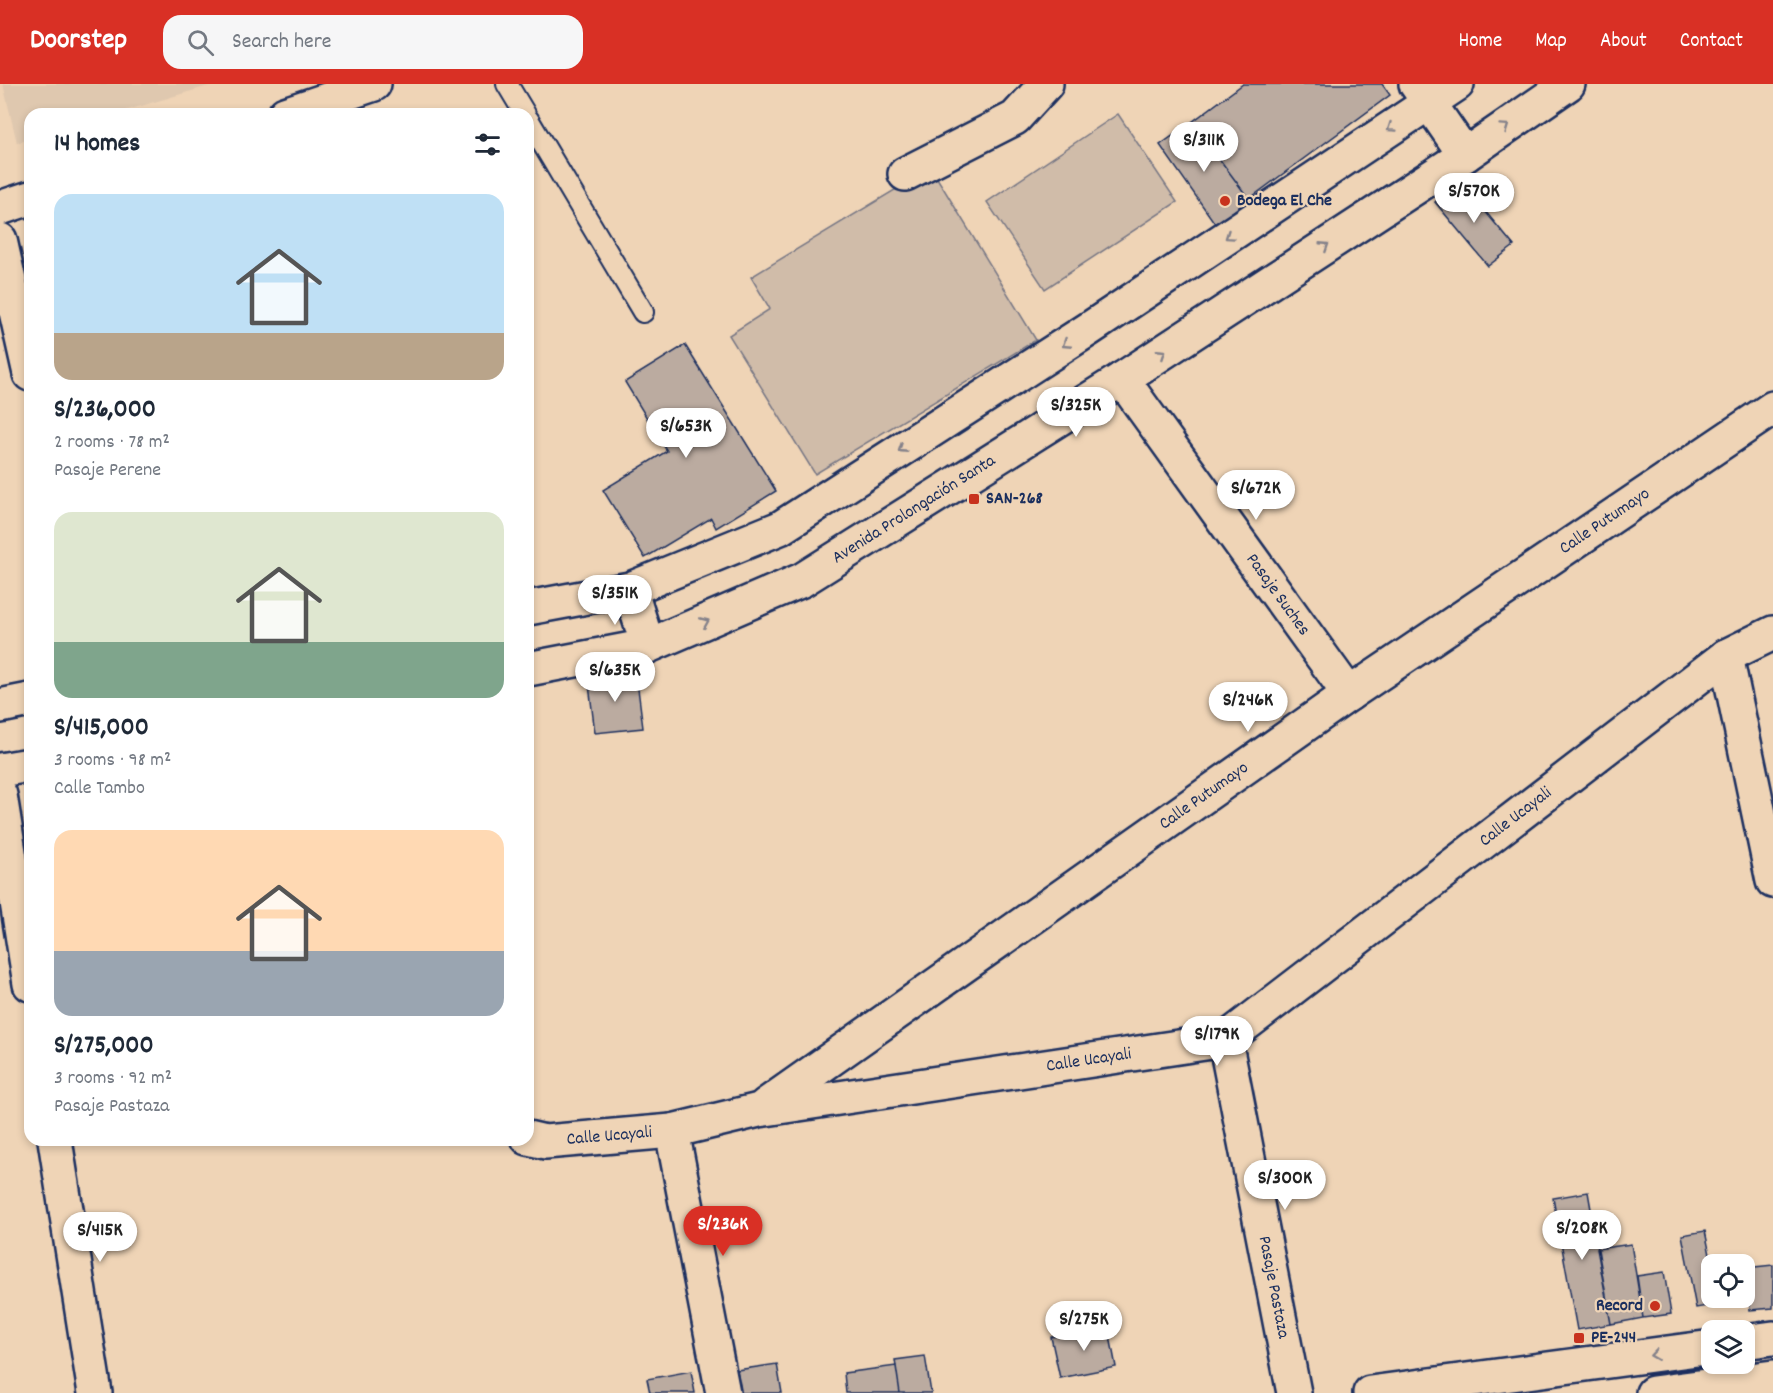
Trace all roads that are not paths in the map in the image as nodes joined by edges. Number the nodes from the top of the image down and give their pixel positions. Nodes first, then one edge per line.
1 (374, 84) edge
2 (507, 84) edge
3 (1046, 84) edge
4 (1457, 84) edge
5 (1568, 84) edge
6 (1423, 93) edge
7 (303, 108) edge
8 (521, 108) edge
9 (534, 129) edge
10 (1465, 155) junction
11 (905, 174) dead end
12 (24, 200) edge
13 (0, 208) edge
14 (0, 240) edge
15 (643, 312) dead end
16 (24, 347) edge
17 (1122, 379) junction
18 (1773, 408) edge
19 (630, 590) junction
20 (534, 607) edge
21 (1773, 633) edge
22 (648, 646) junction
23 (1726, 656) junction
24 (534, 668) edge
25 (1349, 694) junction
26 (24, 701) edge
27 (0, 706) edge
28 (24, 766) edge
29 (0, 770) edge
30 (0, 795) edge
31 (1773, 881) edge
32 (24, 946) edge
33 (1225, 1040) junction
34 (759, 1110) junction
35 (672, 1131) junction
36 (534, 1139) edge
37 (56, 1146) edge
38 (1773, 1338) edge
39 (1755, 1340) edge
40 (1701, 1348) edge
41 (1773, 1377) edge
42 (95, 1393) edge
43 (723, 1393) edge
44 (1294, 1393) edge
45 (1370, 1393) edge
46 (1653, 1393) edge

1 - 7 street
2 - 8 lane
3 - 11 street
4 - 6 street
10 -> 5 street, Avenida Prolongación Santa
6 - 10 street
6 -> 19 street
9 - 15 lane
17 -> 10 street, Avenida Prolongación Santa
12 - 13 street
14 - 16 street
22 -> 17 street, Avenida Prolongación Santa
17 - 25 street, Pasaje Suches
18 - 25 street, Calle Putumayo
19 - 20 street
19 - 22 street
21 - 23 street, Calle Ucayali
22 - 24 street, Avenida Prolongación Santa
23 - 31 street
23 - 33 street, Calle Ucayali
25 - 34 street, Calle Putumayo
26 - 27 street
28 - 29 street
30 - 32 street
33 - 34 street, Calle Ucayali
33 - 44 street, Pasaje Pastaza
34 - 35 street, Calle Ucayali
35 - 36 street, Calle Ucayali
35 - 43 street
37 - 42 street
38 - 39 street
40 -> 45 street
41 - 46 street

